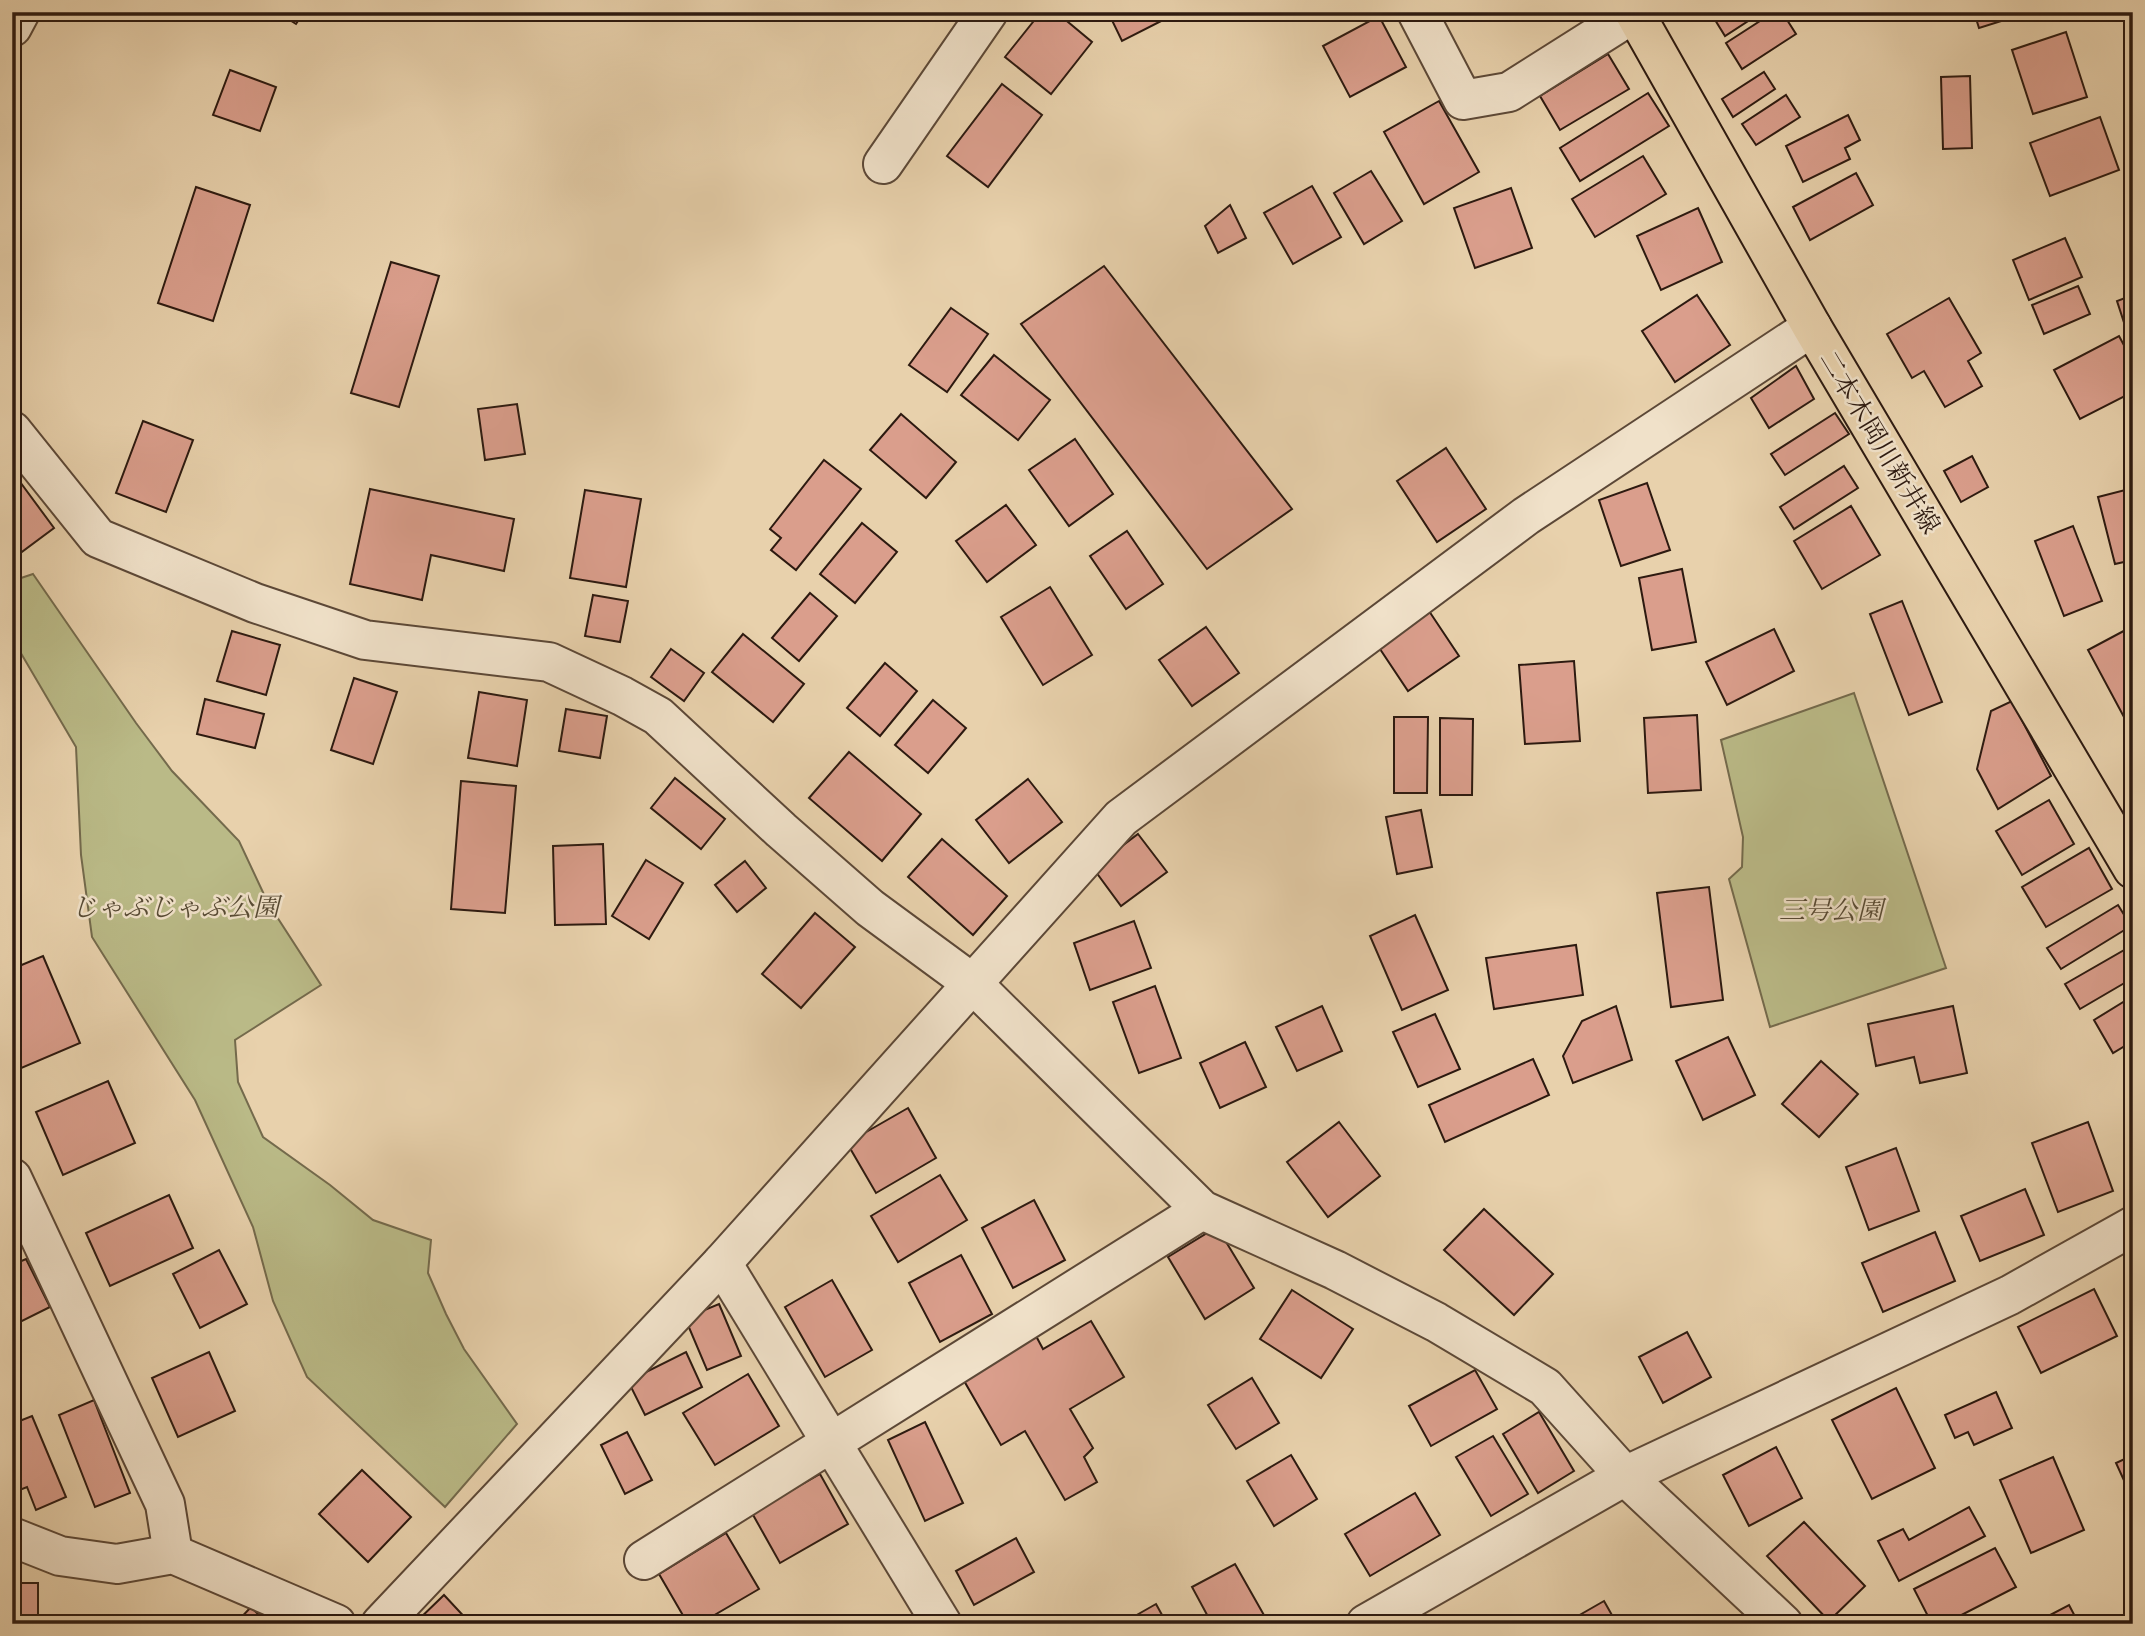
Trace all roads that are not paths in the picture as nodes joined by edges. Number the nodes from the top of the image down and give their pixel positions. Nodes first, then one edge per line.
1 (20, 12) edge
2 (988, 12) edge
3 (1417, 12) edge
4 (1634, 13) edge
5 (12, 27) edge
6 (883, 164) dead end
7 (1812, 327) junction
8 (12, 431) edge
9 (2133, 869) edge
10 (972, 983) junction
11 (12, 1178) edge
12 (1202, 1210) junction
13 (2133, 1226) edge
14 (25, 1238) edge
15 (722, 1263) junction
16 (831, 1442) junction
17 (1625, 1476) junction
18 (12, 1537) edge
19 (173, 1554) junction
20 (644, 1560) dead end
21 (336, 1624) edge
22 (381, 1624) edge
23 (942, 1624) edge
24 (1366, 1624) edge
25 (1783, 1624) edge

1 - 5 street
2 - 6 street
3 - 4 street
4 - 7 main road, 二本木岡川新井線
7 - 9 main road, 二本木岡川新井線
7 - 10 street
8 - 10 street
10 - 12 street
10 - 15 street
11 - 14 street
12 - 16 street
12 - 17 street
13 - 17 street
14 - 19 street
15 - 16 street
15 - 22 street
16 - 20 street
16 - 23 street
17 - 24 street
17 - 25 street
18 - 19 street
19 - 21 street

